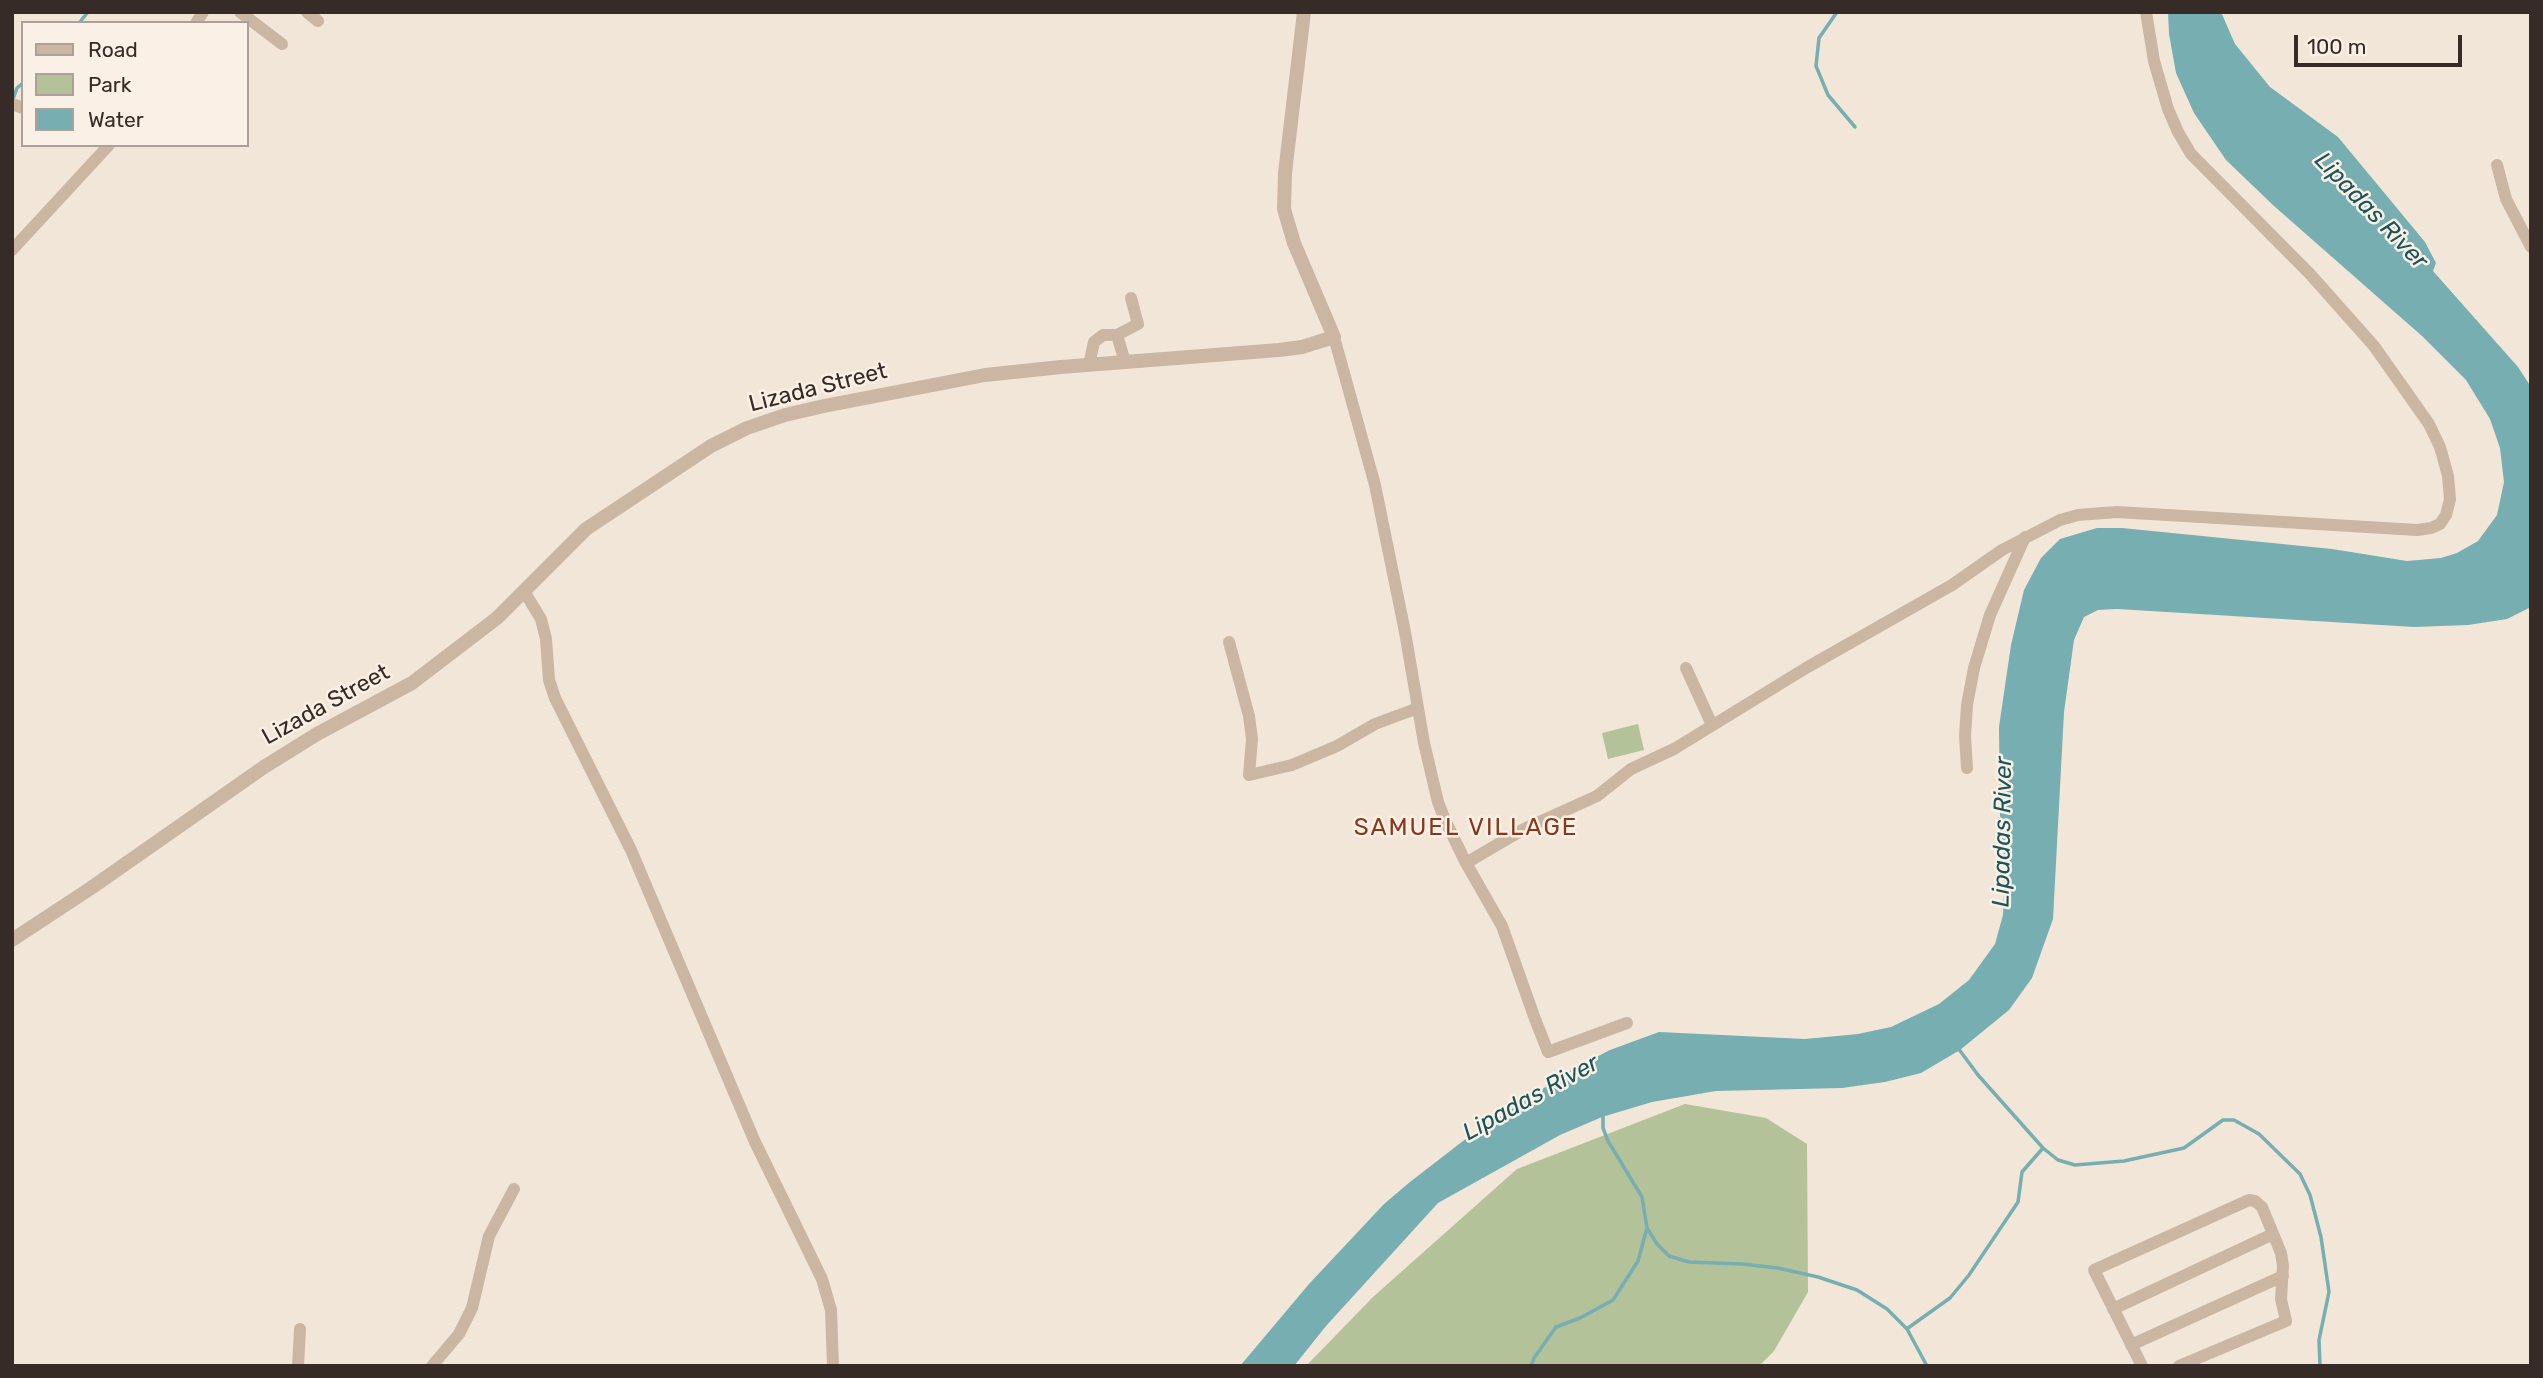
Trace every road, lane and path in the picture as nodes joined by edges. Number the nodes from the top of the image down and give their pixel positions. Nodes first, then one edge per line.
1 (240, 12) edge
2 (307, 12) edge
3 (1304, 12) edge
4 (2146, 12) edge
5 (318, 21) dead end
6 (282, 44) dead end
7 (107, 147) edge
8 (2497, 166) dead end
9 (2531, 247) edge
10 (12, 250) edge
11 (1131, 299) dead end
12 (1117, 335) junction
13 (1334, 337) junction
14 (1125, 362) junction
15 (1089, 365) junction
16 (2026, 537) junction
17 (524, 591) junction
18 (1229, 642) dead end
19 (1686, 668) dead end
20 (1418, 708) junction
21 (1712, 725) junction
22 (1967, 768) dead end
23 (1466, 863) junction
24 (12, 940) edge
25 (1627, 1023) dead end
26 (514, 1189) dead end
27 (2273, 1234) junction
28 (2283, 1276) junction
29 (2113, 1309) junction
30 (300, 1329) dead end
31 (2132, 1345) junction
32 (298, 1366) edge
33 (432, 1366) edge
34 (833, 1366) edge
35 (2142, 1366) edge
36 (2179, 1366) edge

1 - 6 street
2 - 5 street
3 - 13 street
4 - 16 street
7 - 10 street
8 - 9 street
11 - 12 street
12 - 14 street
12 - 15 street
13 - 14 street, Lizada Street
13 - 20 street
14 - 15 street, Lizada Street
15 - 17 street, Lizada Street
16 - 21 street
16 - 22 street
17 - 24 street, Lizada Street
17 - 34 street
18 - 20 street
19 - 21 street
20 - 23 street
21 - 23 street
23 - 25 street
26 - 33 street
27 - 28 street
27 - 29 street
27 - 29 street
28 - 31 street
28 - 36 street
29 - 31 street
30 - 32 street
31 - 35 street

